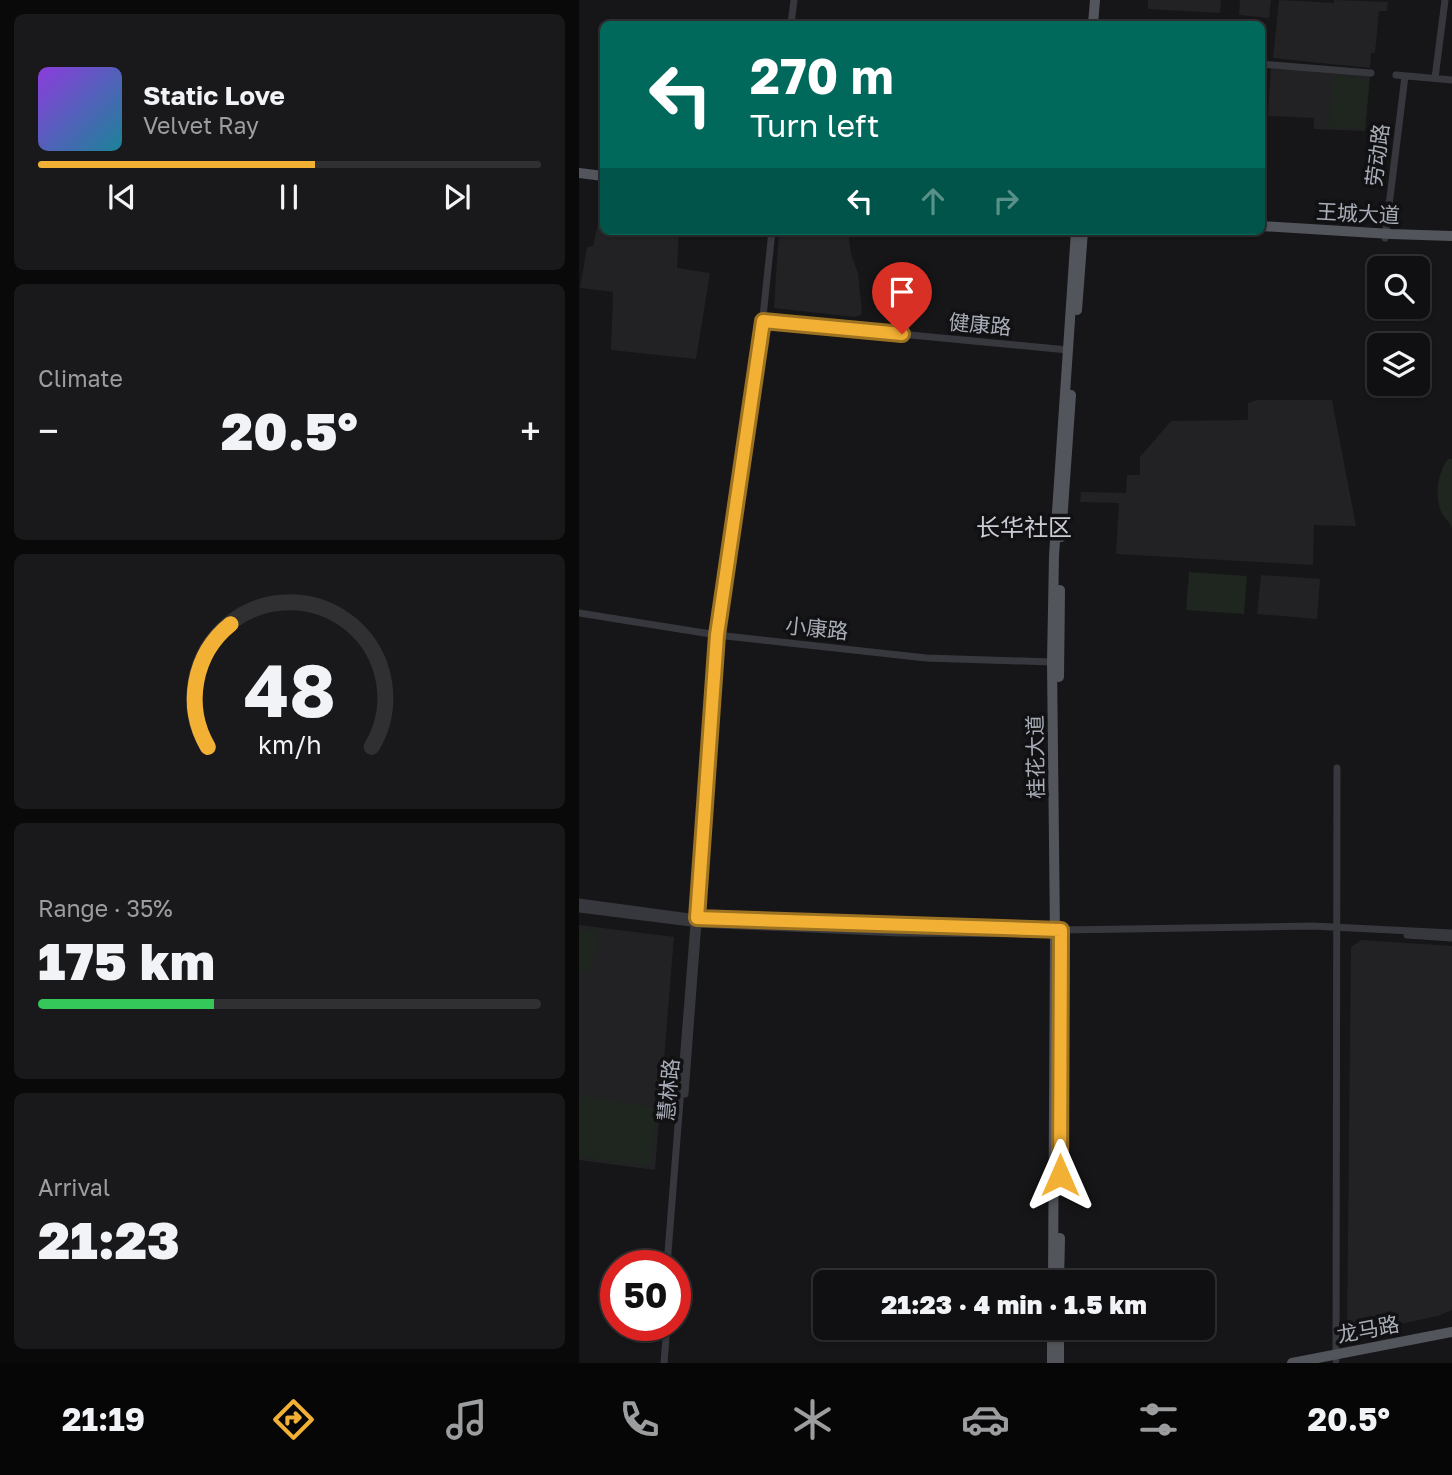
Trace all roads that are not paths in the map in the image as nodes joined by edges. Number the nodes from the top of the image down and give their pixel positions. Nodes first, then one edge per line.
1 (794, 0) edge
2 (1095, 0) edge
3 (1102, 0) edge
4 (1445, 0) edge
5 (791, 21) edge
6 (1093, 21) edge
7 (1099, 21) edge
8 (1265, 64) edge
9 (1371, 73) dead end
10 (1435, 78) junction
11 (1452, 80) edge
12 (579, 176) edge
13 (600, 178) edge
14 (1265, 228) edge
15 (771, 235) edge
16 (1076, 235) edge
17 (1083, 235) edge
18 (1385, 236) junction
19 (1452, 238) edge
20 (763, 321) junction
21 (1068, 350) junction
22 (579, 613) edge
23 (717, 635) junction
24 (1052, 662) junction
25 (1337, 768) dead end
26 (579, 902) edge
27 (579, 909) edge
28 (697, 922) junction
29 (1337, 929) junction
30 (1058, 932) junction
31 (1452, 935) edge
32 (670, 1250) edge
33 (1053, 1270) edge
34 (1060, 1270) edge
35 (1452, 1332) edge
36 (1452, 1338) edge
37 (1052, 1340) edge
38 (1059, 1340) edge
39 (664, 1341) edge
40 (1336, 1357) junction
41 (662, 1363) edge
42 (1052, 1363) edge
43 (1059, 1363) edge
44 (1292, 1363) edge
45 (1319, 1363) edge

1 - 5 street
2 - 6 main road
3 - 7 main road
4 - 10 street
8 - 9 street
10 - 11 street
10 - 18 street, 劳动路
12 - 13 main road
14 - 18 main road, 王城大道
15 - 20 street, 慧林路
16 - 21 main road, 桂花大道
17 - 30 main road, 桂花大道
18 - 19 main road, 王城大道
20 - 21 street, 健康路
20 - 23 street, 慧林路
21 - 24 main road, 桂花大道
22 - 23 street, 小康路
23 - 24 street, 小康路
23 - 28 street, 慧林路
24 - 30 main road, 桂花大道
25 - 29 street
26 - 28 street
27 - 28 street
28 - 30 street
28 - 32 street, 慧林路
29 - 30 street
29 - 31 street
29 - 40 street
30 - 33 main road, 桂花大道
30 - 34 main road, 桂花大道
35 - 40 main road, 龙马路
36 - 40 main road, 龙马路
37 - 42 main road
38 - 43 main road
39 - 41 street
40 - 44 main road, 龙马路
40 - 45 main road, 龙马路

